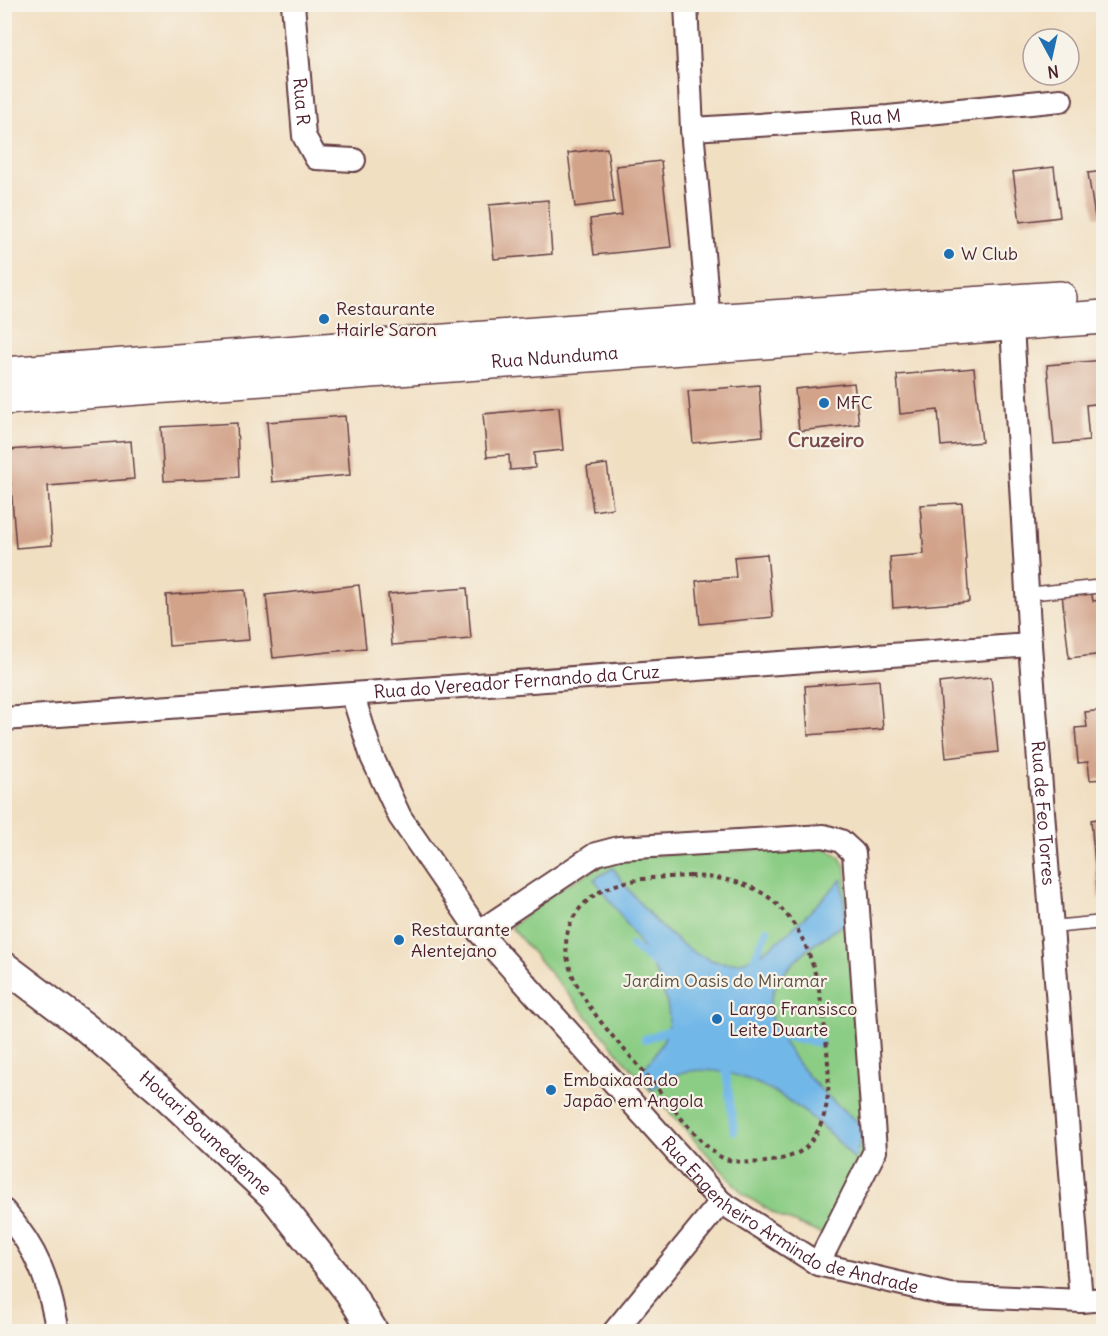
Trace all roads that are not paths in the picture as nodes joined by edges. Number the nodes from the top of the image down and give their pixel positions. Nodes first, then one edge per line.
1 (293, 4) edge
2 (686, 4) edge
3 (1061, 100) dead end
4 (692, 129) junction
5 (354, 160) dead end
6 (1104, 295) edge
7 (1104, 317) edge
8 (709, 321) junction
9 (1012, 325) junction
10 (4, 374) edge
11 (4, 398) edge
12 (1104, 586) edge
13 (1028, 594) junction
14 (1030, 645) junction
15 (353, 696) junction
16 (4, 719) edge
17 (1104, 921) edge
18 (1052, 927) junction
19 (479, 932) junction
20 (4, 966) edge
21 (721, 1202) junction
22 (4, 1210) edge
23 (818, 1264) junction
24 (1104, 1299) edge
25 (1081, 1301) junction
26 (58, 1332) edge
27 (374, 1332) edge
28 (614, 1332) edge

1 - 5 street, Rua R
2 - 4 street
3 - 4 street, Rua M
4 - 8 street
6 - 8 main road, Rua Ndunduma
7 - 9 main road, Rua Ndunduma
8 - 10 main road, Rua Ndunduma
9 - 11 main road, Rua Ndunduma
9 - 13 street, Rua de Feo Torres
12 - 13 lane
13 - 14 street, Rua de Feo Torres
14 - 15 street, Rua do Vereador Fernando da Cruz
14 - 18 street, Rua de Feo Torres
15 - 16 street, Rua do Vereador Fernando da Cruz
15 - 19 street, Rua Engenheiro Armindo de Andrade
17 - 18 lane
18 - 25 street, Rua de Feo Torres
19 - 21 street, Rua Engenheiro Armindo de Andrade
19 - 23 street
20 - 27 street, Houari Boumedienne
21 - 23 street, Rua Engenheiro Armindo de Andrade
21 - 28 street
22 - 26 street
23 - 25 street, Rua Engenheiro Armindo de Andrade
24 - 25 street, Rua Engenheiro Armindo de Andrade

